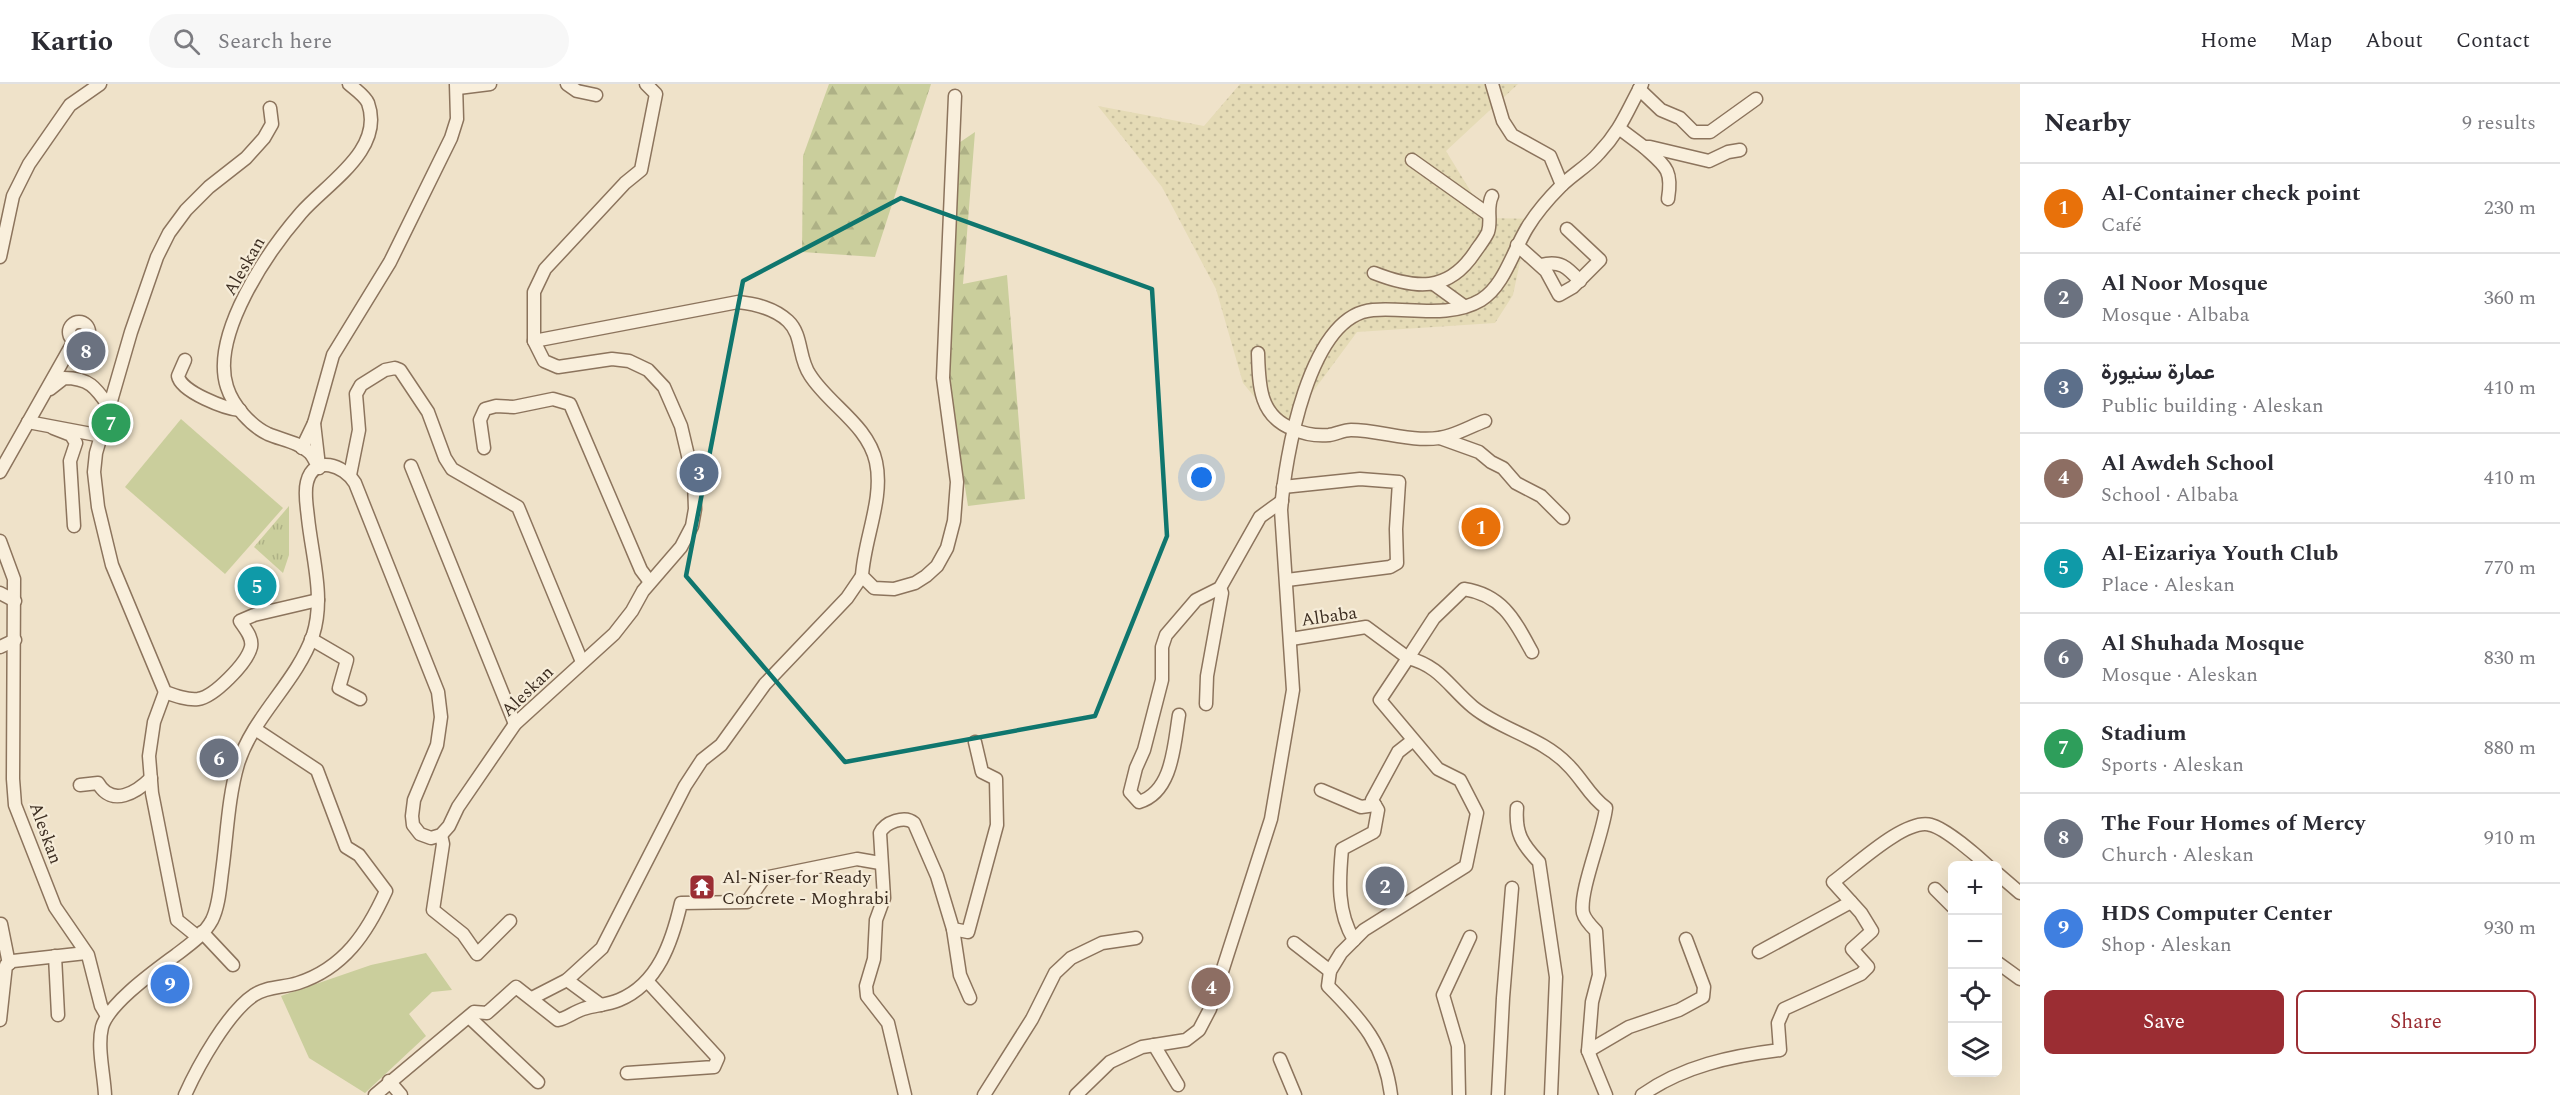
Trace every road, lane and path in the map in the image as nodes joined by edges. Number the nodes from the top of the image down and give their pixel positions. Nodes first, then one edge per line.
1 (100, 84) edge
2 (349, 84) edge
3 (490, 84) edge
4 (567, 84) edge
5 (646, 84) edge
6 (1491, 84) edge
7 (457, 86) edge
8 (1640, 86) edge
9 (596, 96) dead end
10 (955, 96) dead end
11 (1756, 99) dead end
12 (270, 108) dead end
13 (1620, 129) junction
14 (1644, 147) junction
15 (1740, 150) dead end
16 (1412, 160) dead end
17 (1562, 184) junction
18 (1491, 196) dead end
19 (1668, 199) dead end
20 (1488, 214) junction
21 (1567, 229) dead end
22 (1517, 245) junction
23 (0, 257) edge
24 (1541, 265) junction
25 (1374, 273) dead end
26 (1580, 281) junction
27 (1435, 285) junction
28 (1464, 306) junction
29 (74, 341) dead end
30 (534, 341) junction
31 (1258, 353) dead end
32 (184, 360) dead end
33 (44, 394) junction
34 (110, 408) junction
35 (240, 410) junction
36 (1485, 421) dead end
37 (28, 422) junction
38 (314, 423) junction
39 (53, 428) junction
40 (1295, 430) junction
41 (102, 436) junction
42 (1438, 437) junction
43 (302, 448) junction
44 (484, 448) dead end
45 (411, 466) dead end
46 (314, 471) junction
47 (0, 472) edge
48 (350, 475) junction
49 (1283, 487) junction
50 (1282, 501) junction
51 (1563, 518) dead end
52 (74, 526) dead end
53 (0, 541) edge
54 (862, 576) junction
55 (1287, 580) junction
56 (650, 582) junction
57 (1220, 588) junction
58 (0, 593) edge
59 (318, 600) junction
60 (15, 601) junction
61 (311, 639) junction
62 (1291, 639) junction
63 (15, 640) junction
64 (0, 646) edge
65 (1532, 652) dead end
66 (1408, 657) junction
67 (582, 662) junction
68 (165, 692) junction
69 (360, 699) dead end
70 (1206, 704) dead end
71 (1179, 715) dead end
72 (515, 724) junction
73 (255, 729) junction
74 (1412, 741) junction
75 (975, 742) dead end
76 (150, 778) junction
77 (80, 785) dead end
78 (1321, 790) dead end
79 (1375, 805) junction
80 (1517, 808) dead end
81 (441, 835) junction
82 (1981, 861) edge
83 (880, 863) junction
84 (2002, 877) edge
85 (1512, 888) dead end
86 (1935, 889) dead end
87 (2020, 893) edge
88 (1948, 901) edge
89 (1851, 902) junction
90 (510, 921) dead end
91 (2, 924) dead end
92 (953, 930) junction
93 (200, 935) junction
94 (1136, 938) dead end
95 (1470, 938) dead end
96 (1686, 939) dead end
97 (1354, 940) junction
98 (1294, 943) dead end
99 (1759, 952) dead end
100 (86, 953) junction
101 (55, 956) junction
102 (9, 964) junction
103 (233, 965) dead end
104 (2002, 966) edge
105 (1330, 971) junction
106 (2020, 979) edge
107 (567, 980) junction
108 (648, 982) junction
109 (532, 998) junction
110 (970, 998) dead end
111 (601, 1005) junction
112 (58, 1015) dead end
113 (108, 1016) junction
114 (469, 1017) junction
115 (0, 1020) edge
116 (1155, 1045) junction
117 (1588, 1051) junction
118 (1280, 1059) dead end
119 (627, 1073) dead end
120 (390, 1081) junction
121 (538, 1082) dead end
122 (1178, 1085) dead end
123 (105, 1095) edge
124 (185, 1095) edge
125 (375, 1095) edge
126 (401, 1095) edge
127 (905, 1095) edge
128 (984, 1095) edge
129 (1076, 1095) edge
130 (1295, 1095) edge
131 (1390, 1095) edge
132 (1459, 1095) edge
133 (1498, 1095) edge
134 (1551, 1095) edge
135 (1606, 1095) edge
136 (1642, 1095) edge

1 - 23 street
2 - 35 street, Aleskan
3 - 7 street
4 - 9 street
5 - 30 street
6 - 17 street
7 - 38 street
8 - 11 street
8 - 13 street
10 - 54 street
12 - 34 street
13 - 14 street
13 - 17 street
14 - 15 street
14 - 19 street
16 - 20 street
17 - 22 street
18 - 20 street
20 - 27 street
21 - 26 street
22 - 24 street
22 - 28 street
24 - 26 street
24 - 26 street
25 - 27 street
27 - 28 street
28 - 40 street
29 - 33 street
30 - 54 street
30 - 56 street, Aleskan
31 - 40 street
32 - 35 street
33 - 34 street
33 - 37 street
34 - 41 street
35 - 43 street, Aleskan
36 - 42 street
37 - 39 street
37 - 47 street
38 - 43 street
38 - 46 street
39 - 41 street
39 - 52 street
40 - 42 street
40 - 49 street
41 - 68 street
42 - 51 street
43 - 46 street, Aleskan
44 - 56 street
45 - 72 street
46 - 48 street
46 - 59 street
48 - 67 street
48 - 81 street
49 - 50 street
49 - 55 street
50 - 55 street
50 - 57 street
53 - 60 street, Aleskan
54 - 107 street
55 - 62 street
56 - 67 street, Aleskan
57 - 70 street
57 - 71 street
58 - 60 street
59 - 61 street
59 - 68 street
60 - 63 street, Aleskan
61 - 69 street
61 - 73 street
62 - 66 street, Albaba
62 - 116 street, Albaba
63 - 64 street
63 - 100 street, Aleskan
65 - 66 street
66 - 74 street
66 - 117 street, Albaba
67 - 72 street, Aleskan
68 - 76 street
72 - 81 street, Aleskan
73 - 93 street
73 - 124 street
74 - 79 street
74 - 97 street
75 - 92 street
76 - 77 street
76 - 93 street
78 - 79 street
79 - 97 street
80 - 134 street
81 - 90 street
82 - 89 street
83 - 92 street
83 - 108 street
83 - 127 street
84 - 87 street
85 - 133 street
86 - 88 street
89 - 99 street
89 - 136 street
91 - 102 street
92 - 110 street
93 - 103 street
93 - 113 street
94 - 128 street
95 - 132 street
96 - 117 street
97 - 105 street
98 - 105 street
100 - 101 street
100 - 113 street, Aleskan
101 - 102 street
101 - 112 street
102 - 115 street
104 - 106 street
105 - 131 street
107 - 109 street
107 - 111 street
108 - 111 street
108 - 119 street
109 - 111 street
109 - 114 street
113 - 123 street
114 - 120 street
114 - 121 street
116 - 122 street
116 - 129 street, Albaba
117 - 135 street
118 - 130 street
120 - 125 street
120 - 126 street

